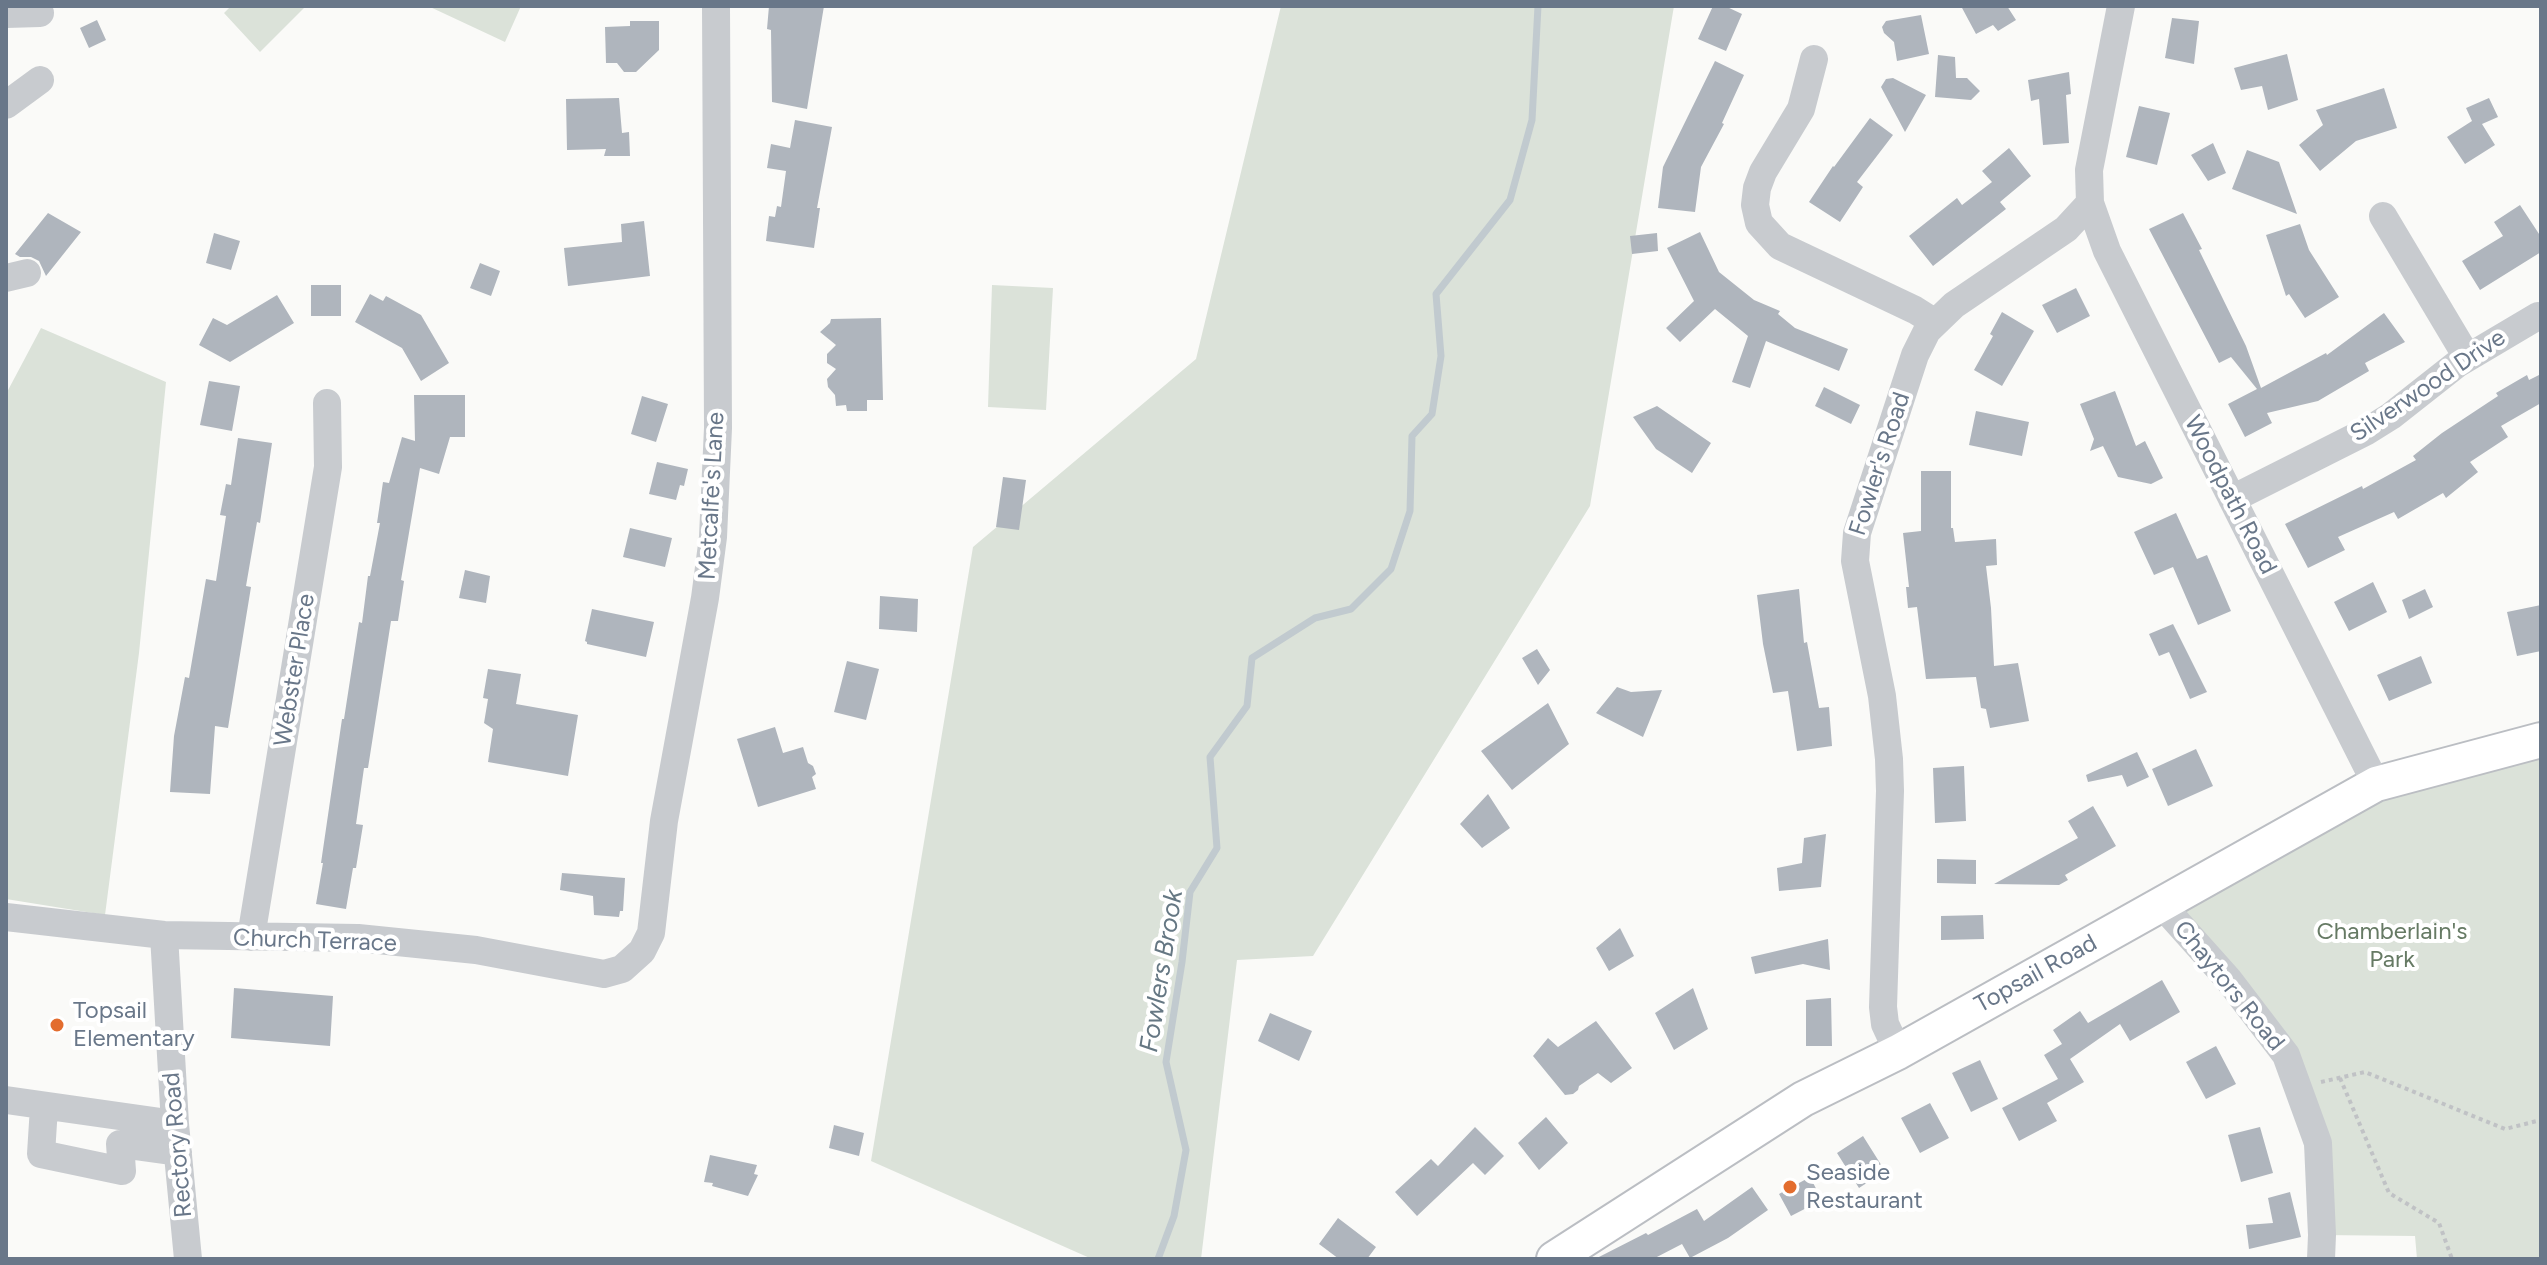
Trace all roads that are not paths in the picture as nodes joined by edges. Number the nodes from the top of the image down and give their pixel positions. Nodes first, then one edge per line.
1 (716, 6) edge
2 (2121, 6) edge
3 (40, 13) dead end
4 (6, 14) edge
5 (1814, 59) dead end
6 (40, 80) dead end
7 (6, 105) edge
8 (2090, 203) junction
9 (2383, 216) dead end
10 (2538, 316) dead end
11 (1934, 322) junction
12 (2467, 357) junction
13 (327, 403) dead end
14 (2232, 499) junction
15 (2541, 740) edge
16 (2376, 784) junction
17 (2161, 904) junction
18 (6, 917) edge
19 (164, 935) junction
20 (251, 937) junction
21 (622, 969) joint
22 (1898, 1052) junction
23 (6, 1100) edge
24 (44, 1107) junction
25 (176, 1138) junction
26 (188, 1259) edge
27 (1554, 1259) edge
28 (2321, 1259) edge

1 - 21 street, Metcalfe's Lane
2 - 8 street
3 - 4 street
5 - 11 street
6 - 7 street
8 - 11 street, Fowler's Road
8 - 14 street, Woodpath Road
9 - 12 street
10 - 12 street, Silverwood Drive
11 - 22 street, Fowler's Road
12 - 14 street, Silverwood Drive
13 - 20 street, Webster Place
14 - 16 street, Woodpath Road
15 - 16 main road, Topsail Road
16 - 17 main road, Topsail Road
17 - 22 main road, Topsail Road
17 - 28 street, Chaytors Road
18 - 19 street, Church Terrace
19 - 20 street, Church Terrace
19 - 25 street, Rectory Road
20 - 21 street, Church Terrace
22 - 27 main road, Topsail Road
23 - 24 street
24 - 25 street
24 - 25 street
25 - 26 street, Rectory Road

